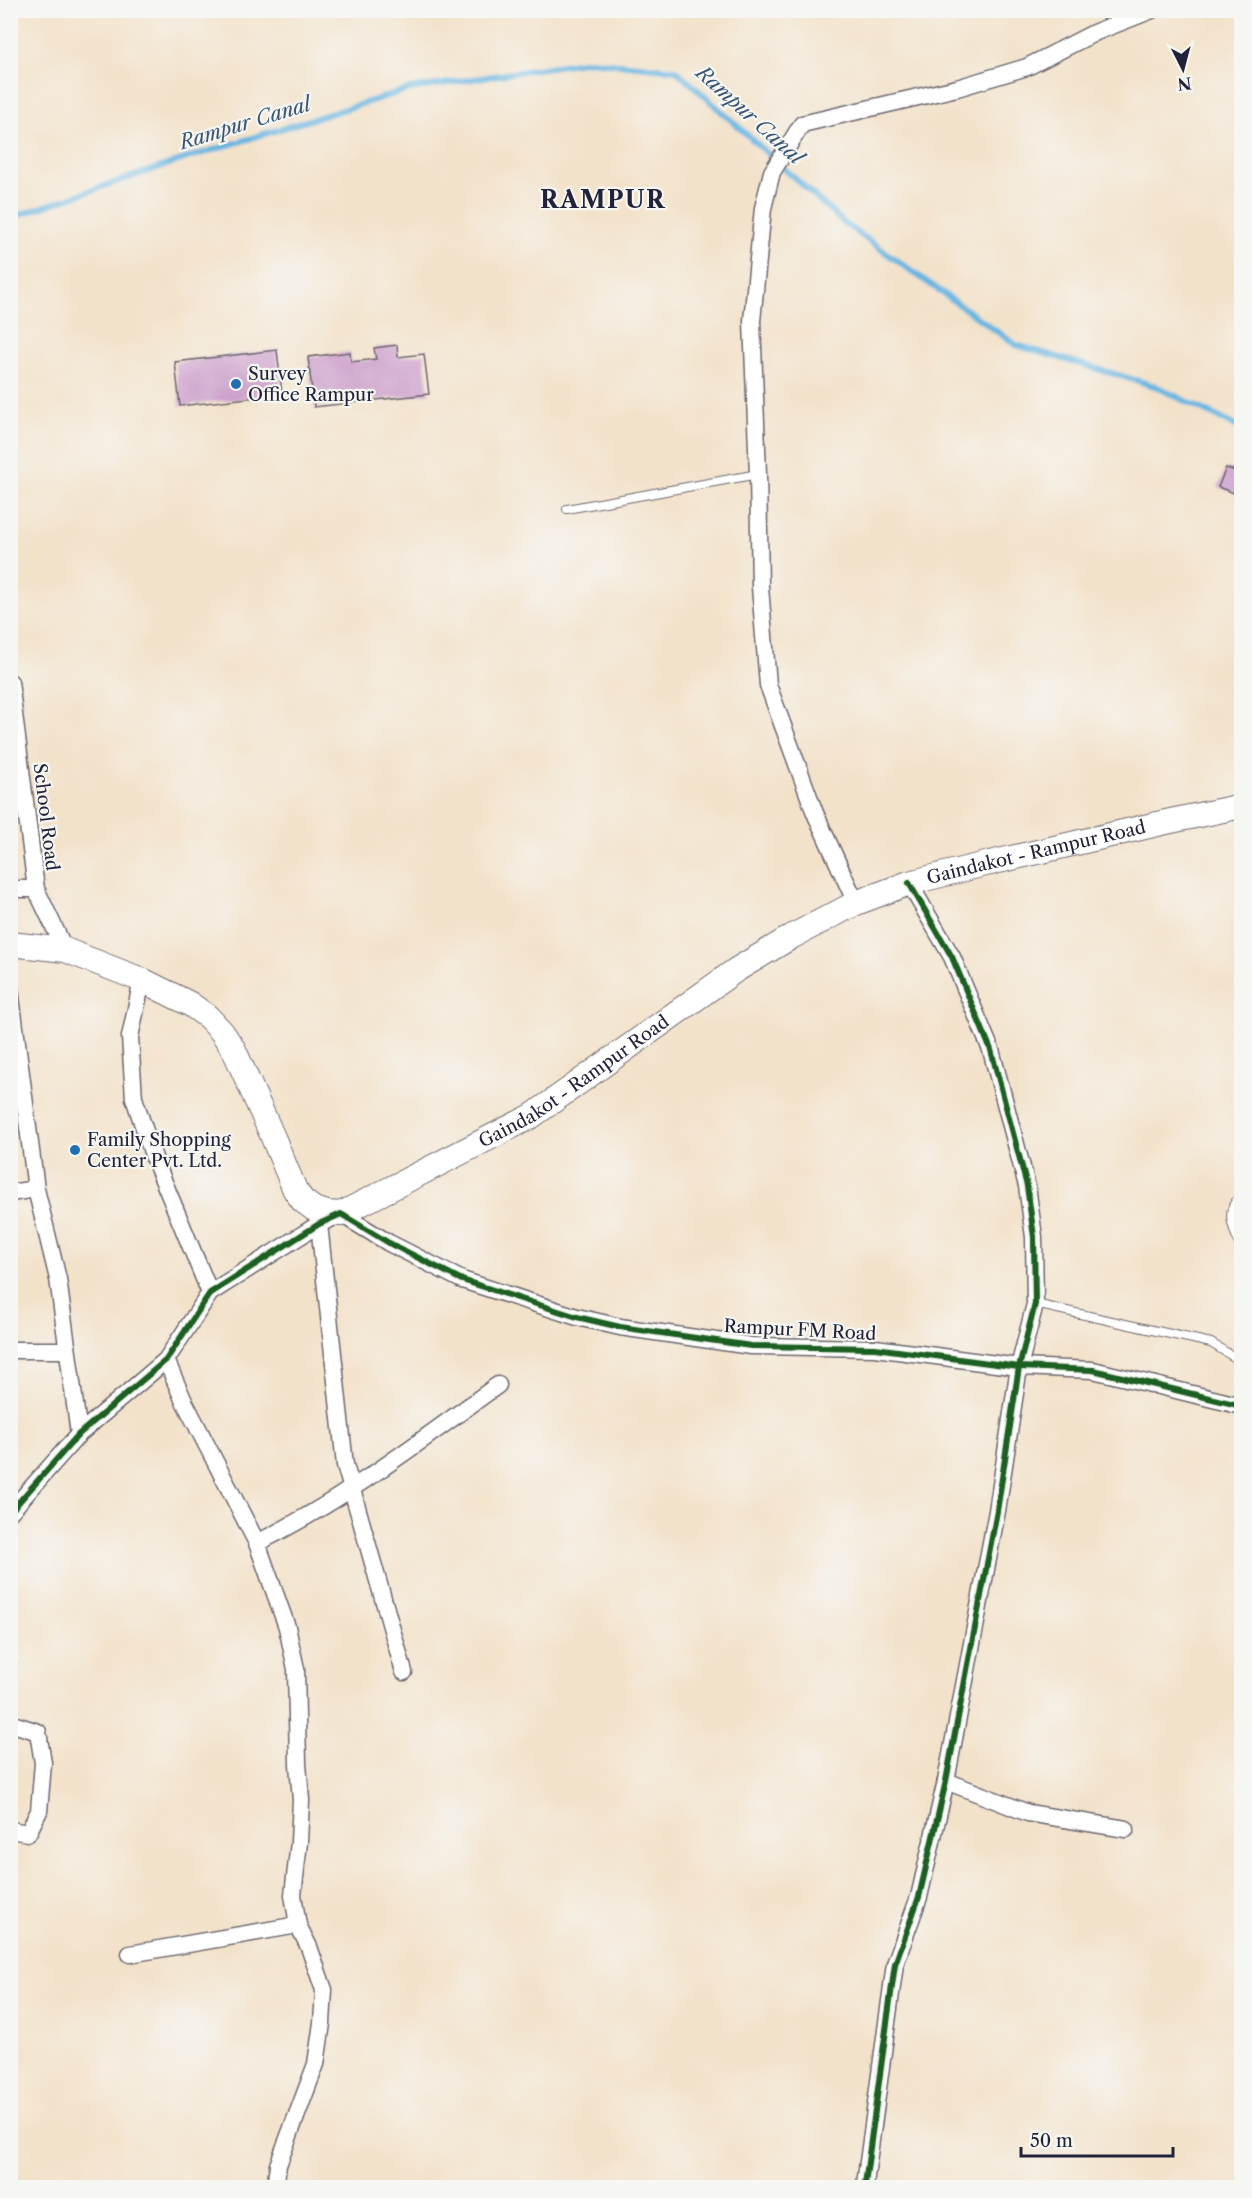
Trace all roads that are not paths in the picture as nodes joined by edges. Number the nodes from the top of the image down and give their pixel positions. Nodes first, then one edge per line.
1 (1152, 10) edge
2 (758, 474) junction
3 (567, 509) dead end
4 (10, 682) edge
5 (1242, 806) edge
6 (909, 883) junction
7 (10, 889) edge
8 (36, 889) junction
9 (856, 903) junction
10 (10, 944) edge
11 (65, 950) junction
12 (142, 980) junction
13 (10, 989) edge
14 (36, 1189) junction
15 (10, 1193) edge
16 (1242, 1194) edge
17 (341, 1214) junction
18 (319, 1224) junction
19 (1242, 1251) edge
20 (210, 1293) junction
21 (1035, 1304) junction
22 (10, 1350) edge
23 (66, 1350) junction
24 (166, 1360) junction
25 (1242, 1362) edge
26 (1019, 1367) junction
27 (498, 1385) dead end
28 (1242, 1406) edge
29 (79, 1434) junction
30 (351, 1490) junction
31 (10, 1512) edge
32 (257, 1543) junction
33 (404, 1672) dead end
34 (10, 1723) edge
35 (946, 1781) junction
36 (1126, 1829) dead end
37 (10, 1830) edge
38 (297, 1925) junction
39 (130, 1954) dead end
40 (863, 2186) edge
41 (275, 2187) edge

1 - 2 street
2 - 3 lane
2 - 9 street
4 - 8 street, School Road
5 - 6 main road, Gaindakot - Rampur Road
6 - 9 main road, Gaindakot - Rampur Road
6 - 21 street
7 - 8 street
8 - 11 street, School Road
9 - 17 main road, Gaindakot - Rampur Road
10 - 11 main road
11 - 12 main road
12 - 17 main road
12 - 20 street
13 - 14 street
14 - 15 street
14 - 23 street
16 - 19 lane
17 - 18 street
17 - 26 street, Rampur FM Road
18 - 20 street
18 - 30 street
20 - 24 street
21 - 25 lane
21 - 26 street
22 - 23 street
23 - 29 street
24 - 29 street
24 - 32 street
26 - 28 street, Rampur FM Road
26 - 35 street
27 - 30 street
29 - 31 street
30 - 32 street
30 - 33 street
32 - 38 street
34 - 37 street
35 - 36 street
35 - 40 street
38 - 39 street
38 - 41 street

